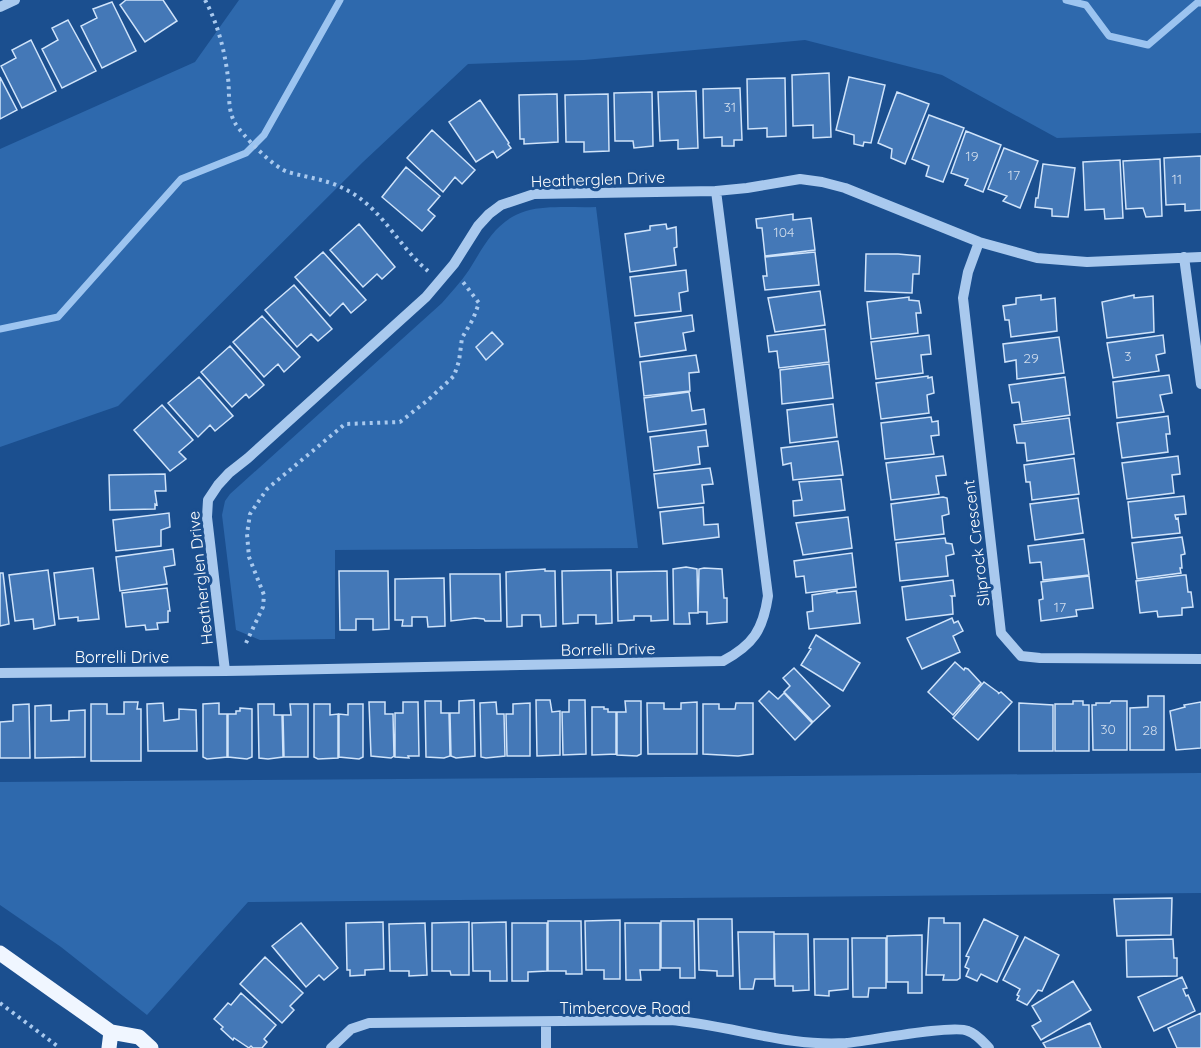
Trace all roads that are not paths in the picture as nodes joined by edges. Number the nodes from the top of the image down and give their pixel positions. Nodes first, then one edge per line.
1 (15, 0) edge
2 (0, 8) edge
3 (716, 191) junction
4 (979, 242) junction
5 (1201, 257) edge
6 (1184, 258) junction
7 (1201, 384) edge
8 (1201, 659) edge
9 (225, 671) junction
10 (0, 673) edge
11 (0, 953) edge
12 (546, 1022) junction
13 (111, 1032) junction
14 (109, 1048) edge
15 (151, 1048) edge
16 (331, 1048) edge
17 (546, 1048) edge
18 (989, 1048) edge

1 - 2 street
3 - 4 street, Heatherglen Drive
3 - 9 street, Heatherglen Drive
3 - 9 street, Borrelli Drive
4 - 6 street, Heatherglen Drive
4 - 8 street, Sliprock Crescent
5 - 6 street, Heatherglen Drive
6 - 7 street
9 - 10 street, Borrelli Drive
11 - 13 main road
12 - 16 street, Timbercove Road
12 - 17 street
12 - 18 street, Timbercove Road
13 - 14 main road
13 - 15 main road

